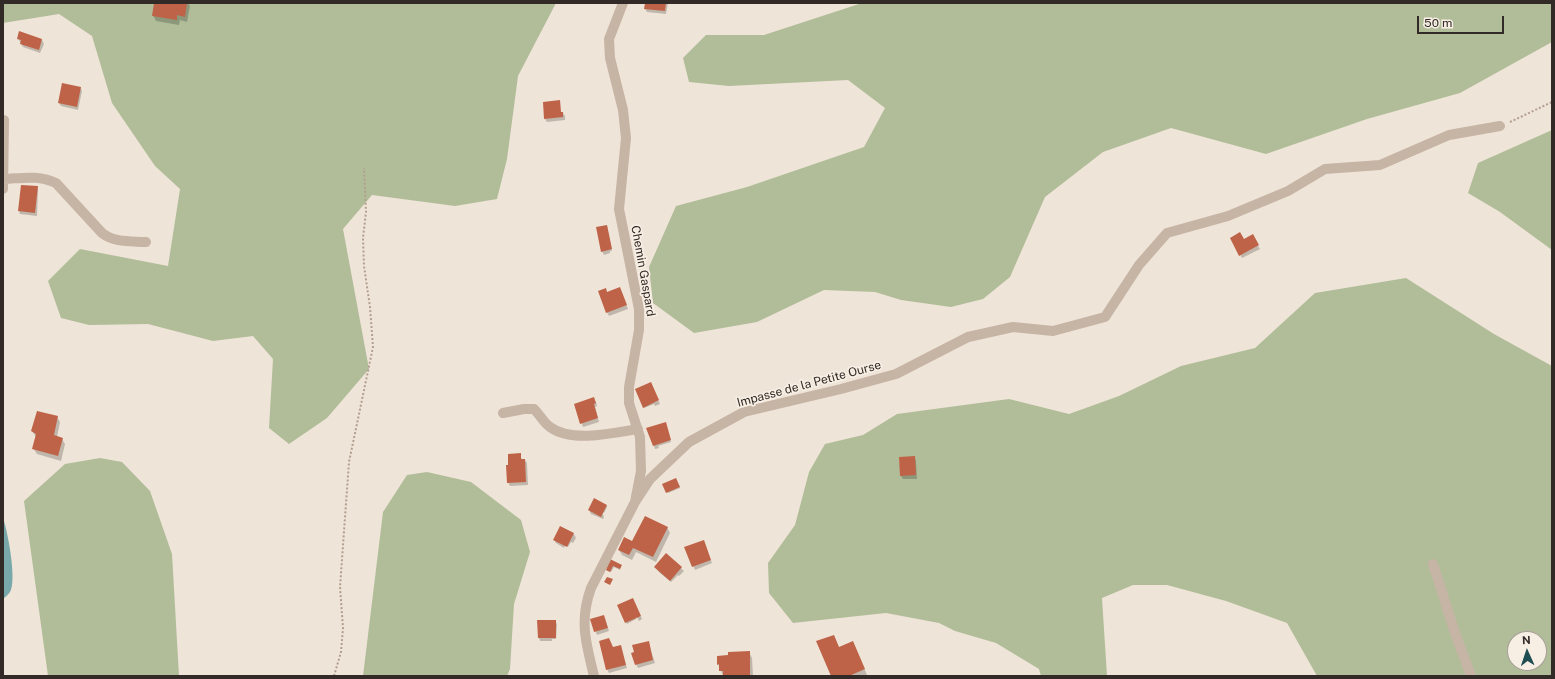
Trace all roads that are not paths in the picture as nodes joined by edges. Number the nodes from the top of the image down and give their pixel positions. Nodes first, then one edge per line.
1 (623, 3) edge
2 (4, 120) dead end
3 (1500, 126) road end
4 (4, 184) edge
5 (146, 242) dead end
6 (503, 413) dead end
7 (638, 429) junction
8 (635, 502) junction
9 (1433, 564) dead end
10 (594, 676) edge
11 (1471, 676) edge

1 - 7 street, Chemin Gaspard
2 - 4 street
3 - 8 street, Impasse de la Petite Ourse
4 - 5 street
6 - 7 street
7 - 8 street, Chemin Gaspard
8 - 10 street, Chemin Gaspard
9 - 11 street

